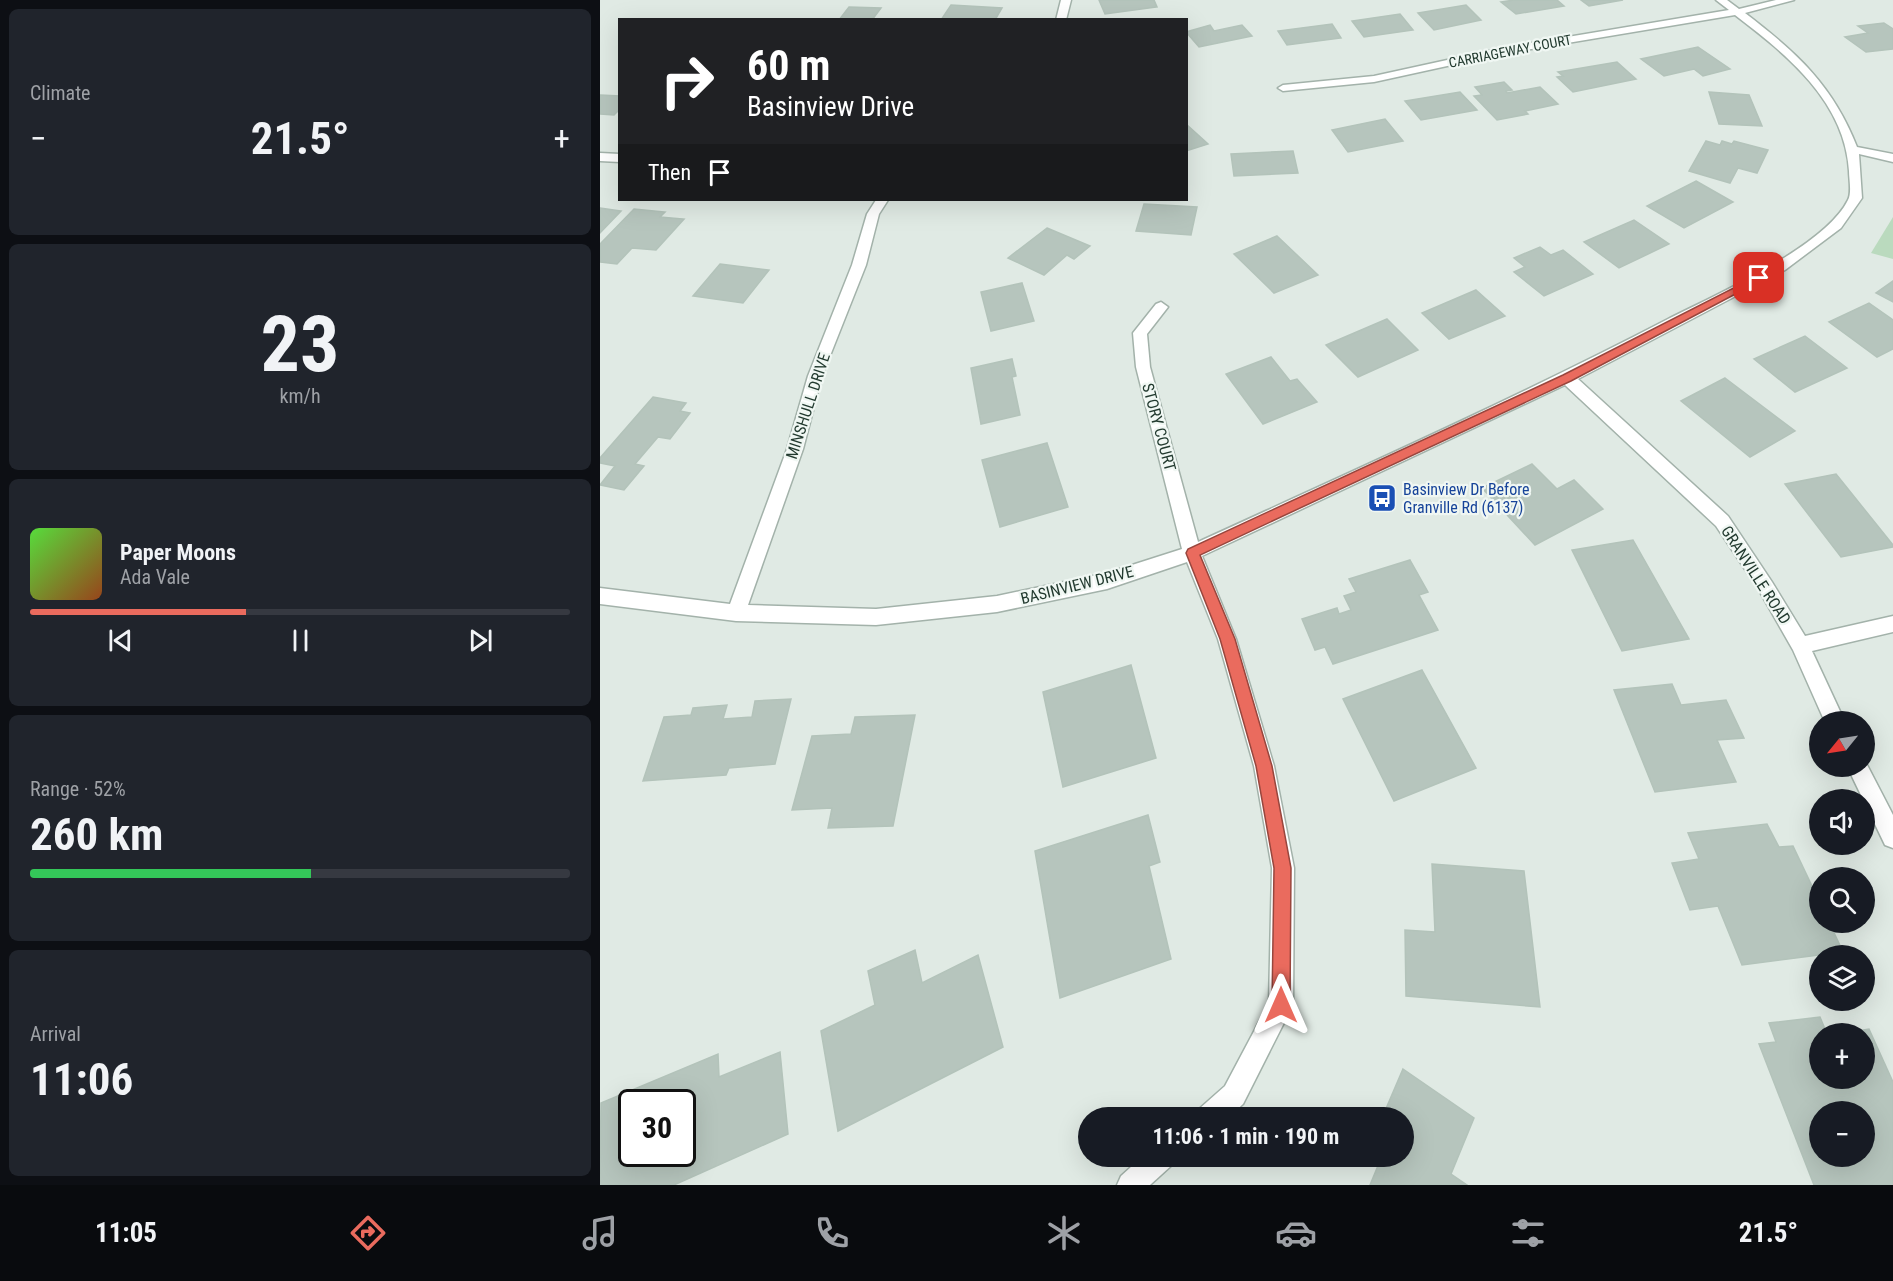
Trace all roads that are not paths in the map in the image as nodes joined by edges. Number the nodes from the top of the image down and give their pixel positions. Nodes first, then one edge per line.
1 (1066, 0) edge
2 (1721, 0) edge
3 (1789, 0) edge
4 (1737, 12) junction
5 (1062, 18) edge
6 (1283, 88) dead end
7 (1852, 148) junction
8 (600, 157) edge
9 (618, 158) edge
10 (1893, 158) edge
11 (881, 201) edge
12 (1161, 307) dead end
13 (1567, 378) junction
14 (1192, 553) junction
15 (600, 596) edge
16 (736, 613) junction
17 (1893, 624) edge
18 (1800, 645) junction
19 (1830, 711) edge
20 (1863, 777) edge
21 (1893, 837) edge
22 (1220, 1107) edge
23 (1150, 1167) edge
24 (1130, 1185) edge

1 - 5 street
2 - 4 street, BASINVIEW DRIVE
3 - 4 street, CARRIAGEWAY COURT
4 - 6 street, CARRIAGEWAY COURT
4 - 7 street, BASINVIEW DRIVE
7 - 10 street
7 - 13 street, BASINVIEW DRIVE
8 - 9 street
11 - 16 street, MINSHULL DRIVE
12 - 14 street, STORY COURT
13 - 14 street, BASINVIEW DRIVE
13 - 18 street, GRANVILLE ROAD
14 - 16 street, BASINVIEW DRIVE
14 - 22 street, STORY COURT
15 - 16 street, BASINVIEW DRIVE
17 - 18 street
18 - 19 street, GRANVILLE ROAD
20 - 21 street
23 - 24 street

